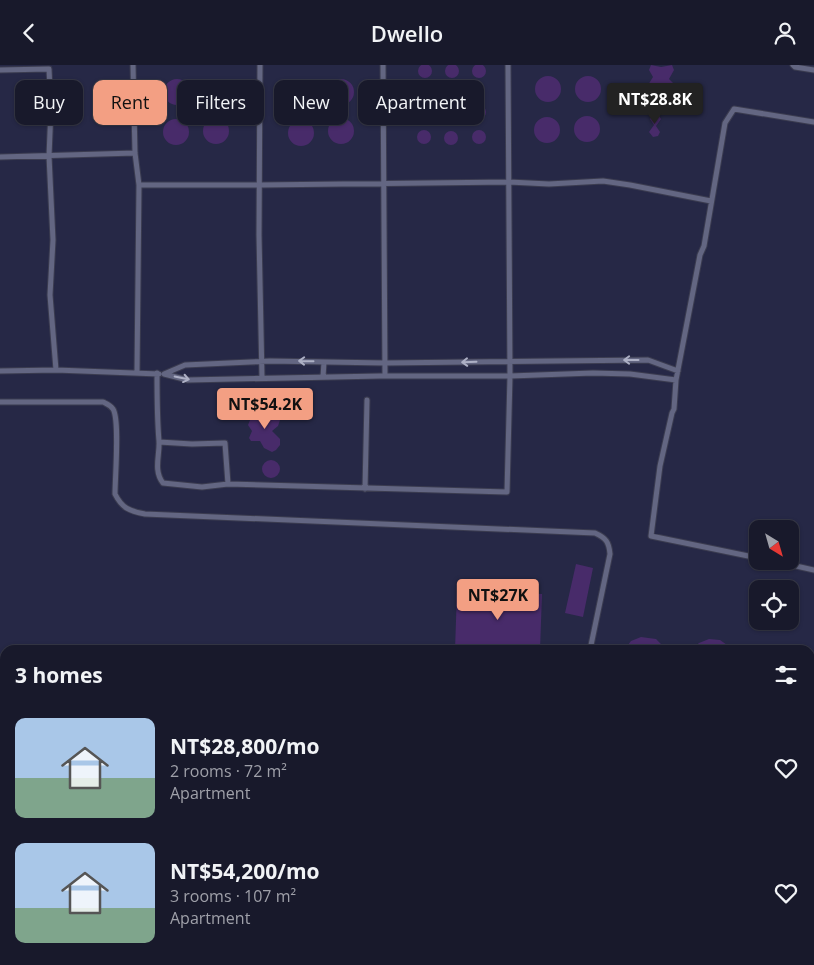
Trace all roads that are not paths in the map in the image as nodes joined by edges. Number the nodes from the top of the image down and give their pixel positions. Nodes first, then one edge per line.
1 (133, 65) edge
2 (260, 65) edge
3 (383, 65) edge
4 (508, 65) edge
5 (793, 65) edge
6 (49, 67) edge
7 (814, 69) edge
8 (0, 70) edge
9 (814, 122) edge
10 (135, 153) junction
11 (49, 156) junction
12 (0, 157) edge
13 (509, 182) junction
14 (384, 184) junction
15 (139, 185) junction
16 (260, 185) junction
17 (711, 201) junction
18 (262, 361) junction
19 (510, 361) junction
20 (324, 362) junction
21 (385, 363) junction
22 (56, 370) junction
23 (0, 371) edge
24 (678, 371) junction
25 (137, 372) junction
26 (157, 373) junction
27 (164, 374) junction
28 (385, 376) junction
29 (510, 376) junction
30 (323, 377) junction
31 (262, 378) junction
32 (676, 380) junction
33 (367, 400) dead end
34 (0, 402) edge
35 (159, 442) junction
36 (228, 485) junction
37 (365, 489) junction
38 (749, 556) edge
39 (799, 566) edge
40 (814, 569) edge
41 (591, 645) edge

1 - 10 lane
2 - 16 lane
3 - 14 lane
4 - 13 lane
5 - 7 lane
6 - 8 lane
6 - 11 lane
9 - 17 lane
10 - 11 lane
10 - 15 lane
11 - 12 lane
11 - 22 lane
13 - 14 lane
13 - 17 lane
13 - 19 lane
14 - 16 lane
14 - 21 lane
15 - 16 lane
15 - 25 lane
16 - 18 lane
17 - 24 lane
20 -> 18 lane
18 - 27 lane
18 - 31 lane
19 -> 21 lane
24 -> 19 lane
19 - 29 lane
20 - 21 lane
20 - 30 lane
21 - 28 lane
22 - 23 lane
22 - 25 lane
24 - 32 lane
25 - 26 lane
26 - 27 lane
26 - 35 lane
27 -> 31 lane
28 - 29 lane
28 - 30 lane
29 - 32 lane
29 - 37 lane
30 - 31 lane
32 - 38 lane
33 - 37 lane
34 - 41 lane
35 - 36 lane
35 - 36 lane
36 - 37 lane
39 - 40 lane

